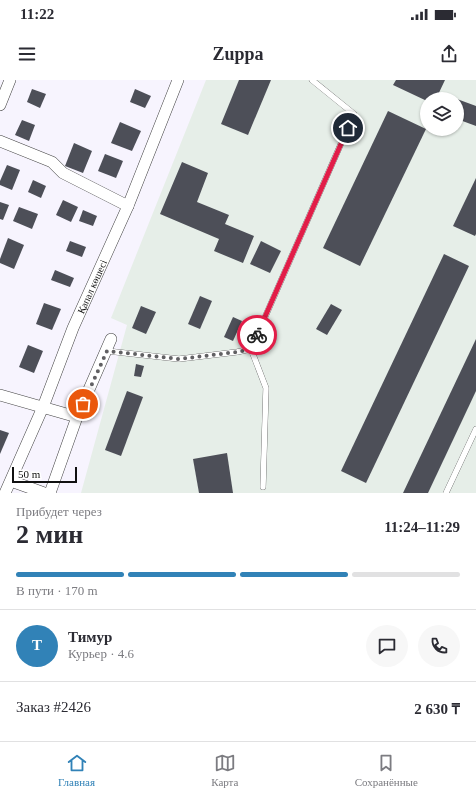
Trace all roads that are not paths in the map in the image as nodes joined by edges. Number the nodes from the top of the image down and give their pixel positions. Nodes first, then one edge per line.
1 (10, 80) edge
2 (178, 80) edge
3 (312, 80) edge
4 (0, 105) edge
5 (0, 141) edge
6 (128, 206) junction
7 (111, 339) dead end
8 (251, 349) junction
9 (107, 351) junction
10 (0, 395) edge
11 (43, 407) junction
12 (77, 417) junction
13 (476, 429) edge
14 (11, 481) junction
15 (263, 486) dead end
16 (5, 493) edge
17 (44, 493) edge
18 (50, 493) edge
19 (446, 493) edge

1 - 4 street
2 - 6 street, Қапал көшесі
3 - 8 lane
5 - 6 street
6 - 11 street, Қапал көшесі
7 - 9 street
8 - 9 lane
8 - 15 lane
9 - 12 street
10 - 11 street
11 - 12 street
11 - 14 street, Қапал көшесі
12 - 18 street
13 - 19 lane
14 - 16 street, Қапал көшесі
14 - 17 street

